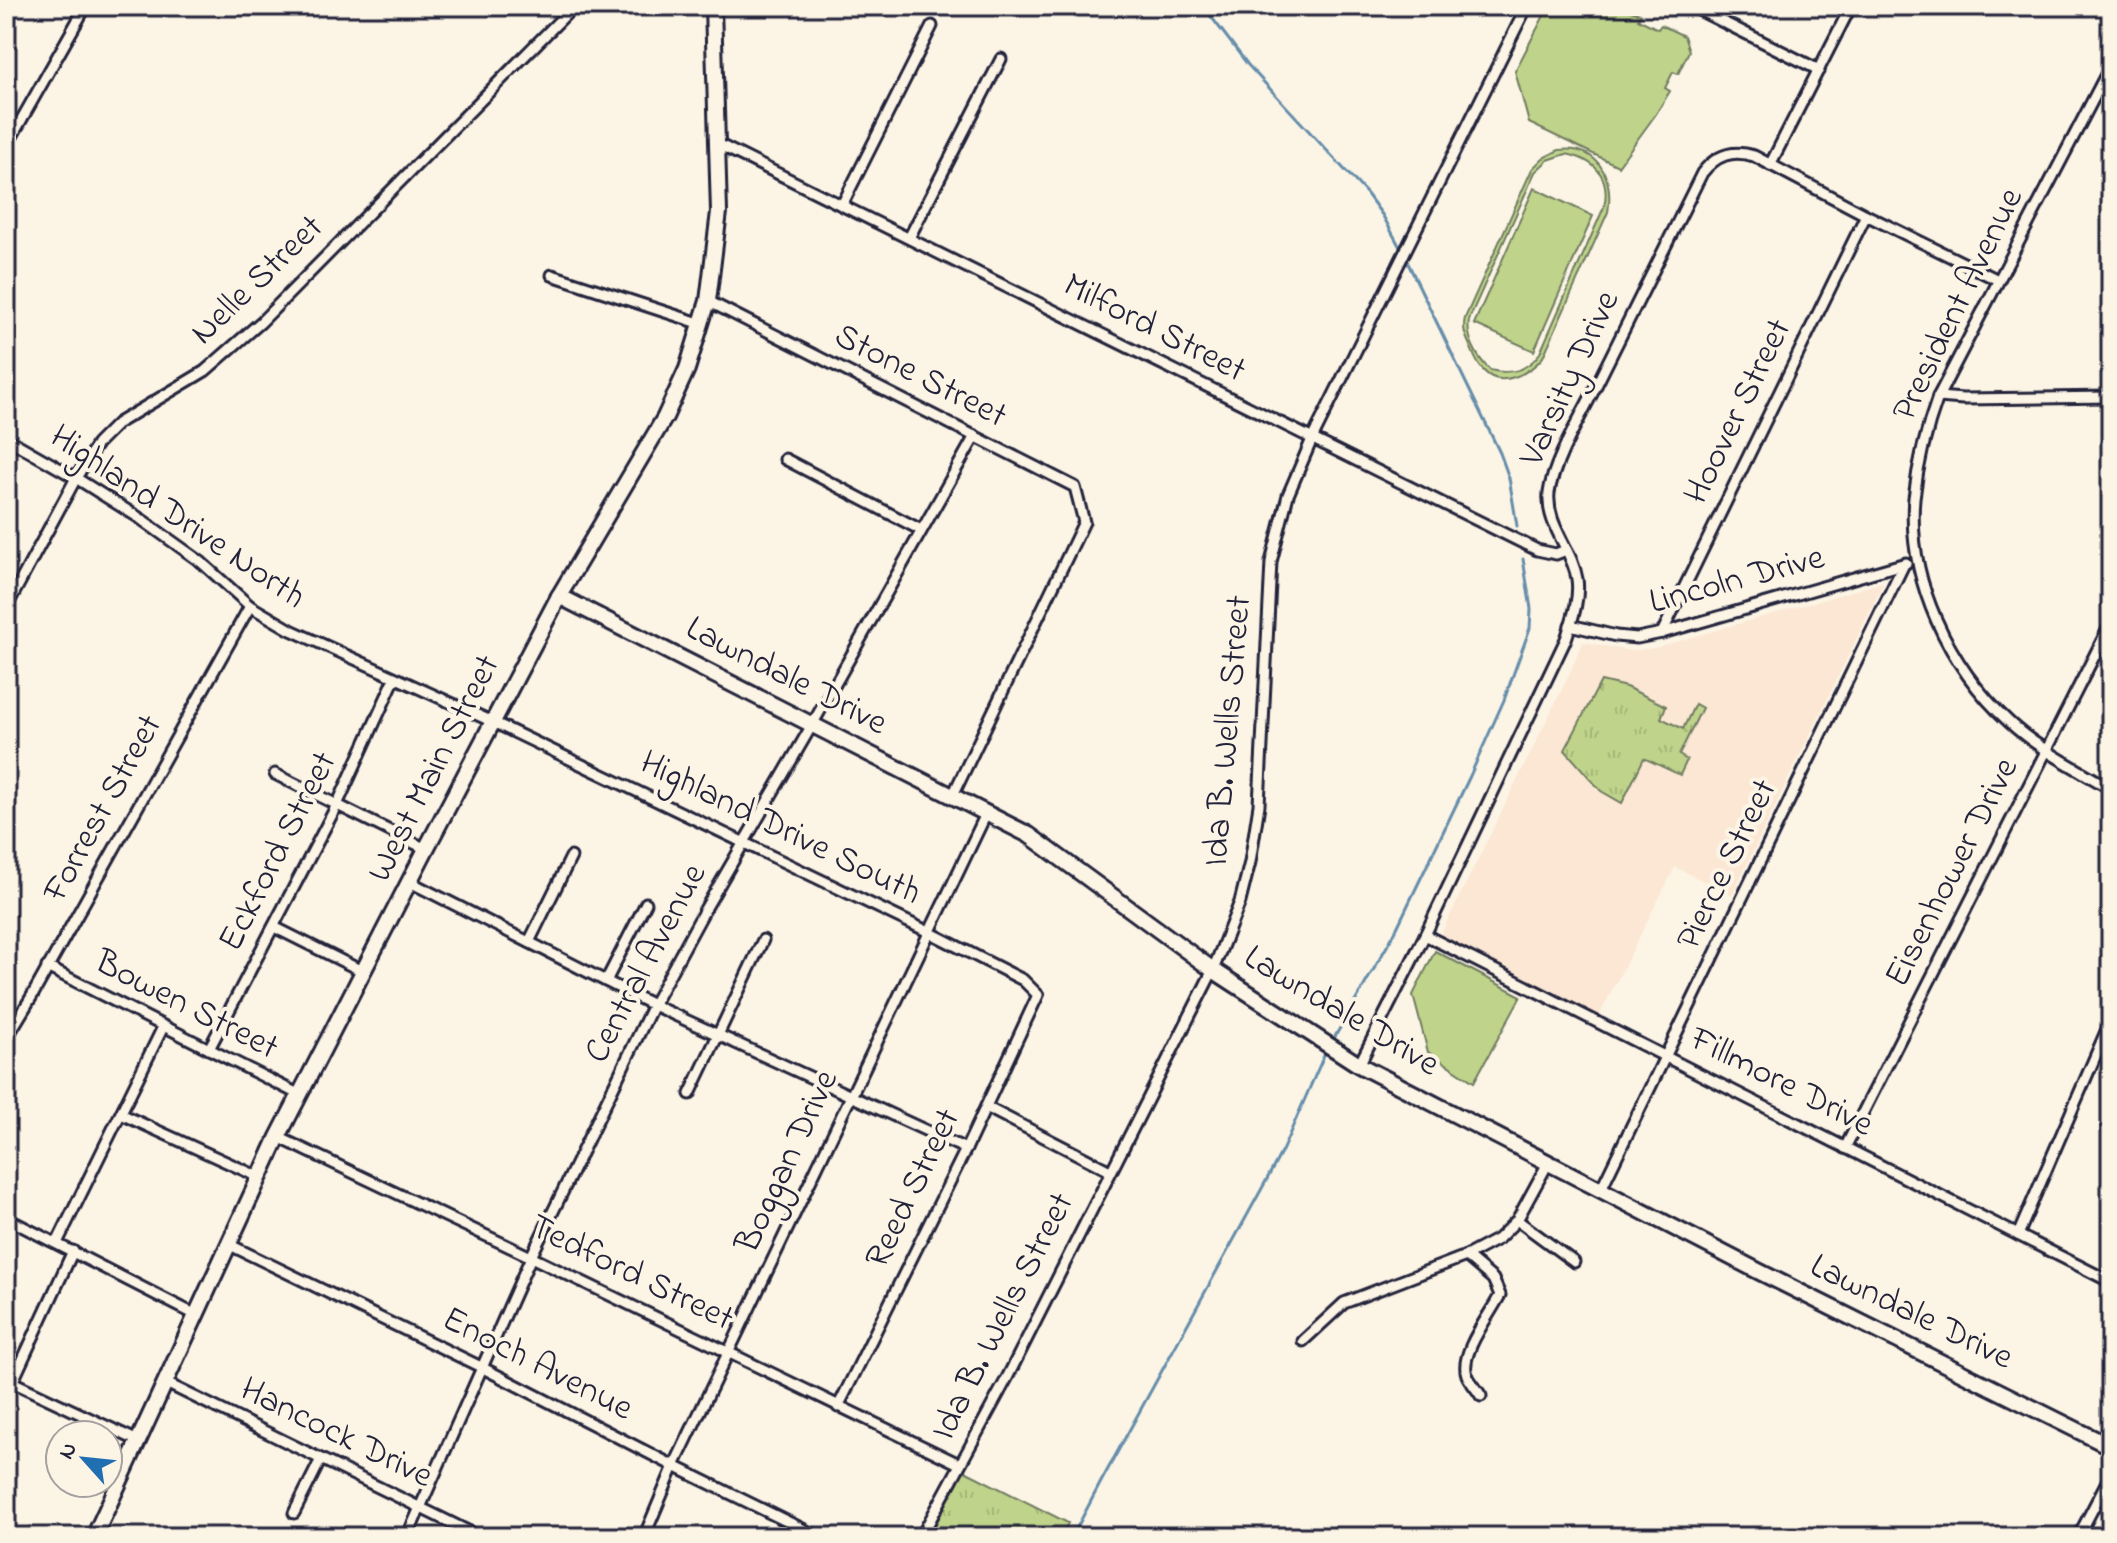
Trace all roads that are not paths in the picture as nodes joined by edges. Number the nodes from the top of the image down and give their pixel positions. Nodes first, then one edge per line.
1 (86, 6) edge
2 (574, 6) edge
3 (713, 6) edge
4 (1527, 6) edge
5 (1691, 6) edge
6 (1851, 6) edge
7 (932, 26) dead end
8 (1001, 59) dead end
9 (2111, 65) edge
10 (1819, 70) junction
11 (2107, 82) edge
12 (718, 144) junction
13 (6, 147) edge
14 (1770, 165) junction
15 (842, 205) junction
16 (1866, 215) junction
17 (909, 238) junction
18 (552, 275) dead end
19 (1998, 280) junction
20 (708, 301) junction
21 (702, 324) junction
22 (1938, 397) junction
23 (2111, 397) edge
24 (975, 436) junction
25 (6, 438) edge
26 (1312, 439) junction
27 (785, 459) dead end
28 (76, 478) junction
29 (921, 530) junction
30 (1566, 550) junction
31 (1917, 560) junction
32 (1904, 564) junction
33 (559, 596) junction
34 (250, 606) junction
35 (6, 608) edge
36 (2111, 623) edge
37 (1570, 625) junction
38 (1662, 633) junction
39 (395, 678) junction
40 (493, 722) junction
41 (812, 725) junction
42 (2046, 750) junction
43 (275, 774) dead end
44 (2111, 789) edge
45 (953, 795) junction
46 (337, 805) junction
47 (987, 812) junction
48 (744, 843) junction
49 (426, 849) junction
50 (571, 857) dead end
51 (410, 882) junction
52 (646, 903) dead end
53 (274, 927) junction
54 (929, 932) junction
55 (1425, 935) junction
56 (763, 940) dead end
57 (529, 942) junction
58 (47, 967) junction
59 (1213, 970) junction
60 (364, 972) junction
61 (606, 981) junction
62 (1038, 995) joint
63 (653, 1005) junction
64 (2111, 1020) edge
65 (163, 1027) junction
66 (719, 1035) junction
67 (6, 1039) edge
68 (209, 1049) junction
69 (1666, 1057) junction
70 (1359, 1065) junction
71 (690, 1094) dead end
72 (300, 1095) junction
73 (850, 1096) junction
74 (986, 1107) junction
75 (121, 1114) junction
76 (278, 1137) junction
77 (1845, 1148) junction
78 (966, 1149) junction
79 (1548, 1163) junction
80 (1110, 1171) junction
81 (259, 1177) junction
82 (1601, 1189) junction
83 (6, 1218) edge
84 (1517, 1220) junction
85 (2018, 1235) junction
86 (57, 1243) junction
87 (228, 1244) junction
88 (73, 1251) junction
89 (1466, 1256) junction
90 (531, 1257) junction
91 (1574, 1262) dead end
92 (2111, 1282) edge
93 (196, 1315) junction
94 (1303, 1341) dead end
95 (730, 1352) junction
96 (481, 1367) junction
97 (9, 1380) edge
98 (166, 1383) junction
99 (6, 1396) edge
100 (1481, 1396) dead end
101 (838, 1407) junction
102 (138, 1441) junction
103 (2111, 1447) edge
104 (321, 1459) junction
105 (959, 1464) junction
106 (674, 1466) junction
107 (2111, 1474) edge
108 (421, 1507) junction
109 (294, 1513) dead end
110 (94, 1537) edge
111 (407, 1537) edge
112 (480, 1537) edge
113 (644, 1537) edge
114 (819, 1537) edge
115 (921, 1537) edge
116 (2078, 1537) edge

1 - 13 street
2 - 28 street, Nelle Street
3 - 12 street, West Main Street
4 - 26 street, Ida B. Wells Street
5 - 10 street
6 - 10 street
7 - 15 street
8 - 17 street
9 - 11 street, President Avenue
10 - 14 street
11 - 19 street, President Avenue
12 - 15 street, Milford Street
12 - 20 street, West Main Street
14 - 16 street
14 - 30 street, Varsity Drive
15 - 17 street, Milford Street
16 - 19 street
16 - 38 street, Hoover Street
17 - 26 street, Milford Street
18 - 21 street
19 - 22 street, President Avenue
20 - 21 street, West Main Street
20 - 24 street, Stone Street
21 - 33 street, West Main Street
22 - 23 street
22 - 31 street, President Avenue
24 - 29 street, Central Avenue
24 - 45 street, Stone Street
25 - 28 street, Highland Drive North
26 - 30 street, Milford Street
26 - 59 street, Ida B. Wells Street
27 - 29 street
28 - 34 street, Highland Drive North
28 - 35 street, Nelle Street
29 - 41 street, Central Avenue
30 - 37 street, Varsity Drive
31 - 32 street, Lincoln Drive
31 - 42 street, President Avenue
32 - 38 street, Lincoln Drive
32 - 69 street, Pierce Street
33 - 40 street, West Main Street
33 - 41 street, Lawndale Drive
34 - 39 street, Highland Drive North
34 - 58 street, Forrest Street
36 - 42 street, Eisenhower Drive
37 - 38 street, Lincoln Drive
37 - 55 street, Varsity Drive
39 - 40 street, Highland Drive North
39 - 46 street, Eckford Street
40 - 48 street, Highland Drive South
40 - 49 street, West Main Street
41 - 45 street, Lawndale Drive
41 - 48 street, Central Avenue
42 - 44 street, President Avenue
42 - 77 street, Eisenhower Drive
43 - 46 street
45 - 47 street, Lawndale Drive
46 - 49 street
46 - 53 street, Eckford Street
47 - 54 street, Boggan Drive
47 - 59 street, Lawndale Drive
48 - 54 street, Highland Drive South
48 - 63 street, Central Avenue
49 - 51 street, West Main Street
50 - 57 street
51 - 57 street
51 - 60 street, West Main Street
52 - 61 street
53 - 60 street
53 - 68 street, Eckford Street
54 - 62 street, Highland Drive South
54 - 73 street, Boggan Drive
55 - 69 street, Fillmore Drive
55 - 70 street, Varsity Drive
56 - 66 street
57 - 61 street
58 - 65 street, Bowen Street
58 - 67 street, Forrest Street
59 - 70 street, Lawndale Drive
59 - 80 street, Ida B. Wells Street
60 - 72 street, West Main Street
61 - 63 street
62 - 74 street, Reed Street
63 - 66 street
63 - 90 street, Central Avenue
64 - 85 street
65 - 68 street, Bowen Street
65 - 75 street
66 - 71 street
66 - 73 street
68 - 72 street, Bowen Street
69 - 77 street, Fillmore Drive
69 - 82 street, Pierce Street
70 - 79 street, Lawndale Drive
72 - 76 street, West Main Street
73 - 78 street
73 - 95 street, Boggan Drive
74 - 78 street, Reed Street
74 - 80 street
75 - 81 street
75 - 86 street
76 - 81 street, West Main Street
76 - 90 street, Tedford Street
77 - 85 street, Fillmore Drive
78 - 101 street, Reed Street
79 - 82 street, Lawndale Drive
79 - 84 street
80 - 105 street, Ida B. Wells Street
81 - 87 street, West Main Street
82 - 103 street, Lawndale Drive
83 - 86 street
84 - 89 street
84 - 91 street
85 - 92 street, Fillmore Drive
86 - 88 street
87 - 93 street, West Main Street
87 - 96 street, Enoch Avenue
88 - 93 street
88 - 97 street
89 - 94 street
89 - 100 street
90 - 95 street, Tedford Street
90 - 96 street, Central Avenue
93 - 98 street, West Main Street
95 - 101 street, Tedford Street
95 - 106 street, Boggan Drive
96 - 106 street, Enoch Avenue
96 - 108 street, Central Avenue
97 - 99 street
97 - 102 street
98 - 102 street, West Main Street
98 - 104 street, Hancock Drive
101 - 105 street, Tedford Street
102 - 110 street, West Main Street
104 - 108 street, Hancock Drive
104 - 109 street
105 - 115 street, Ida B. Wells Street
106 - 113 street, Boggan Drive
106 - 114 street, Enoch Avenue
107 - 116 street
108 - 111 street, Central Avenue
108 - 112 street, Hancock Drive

